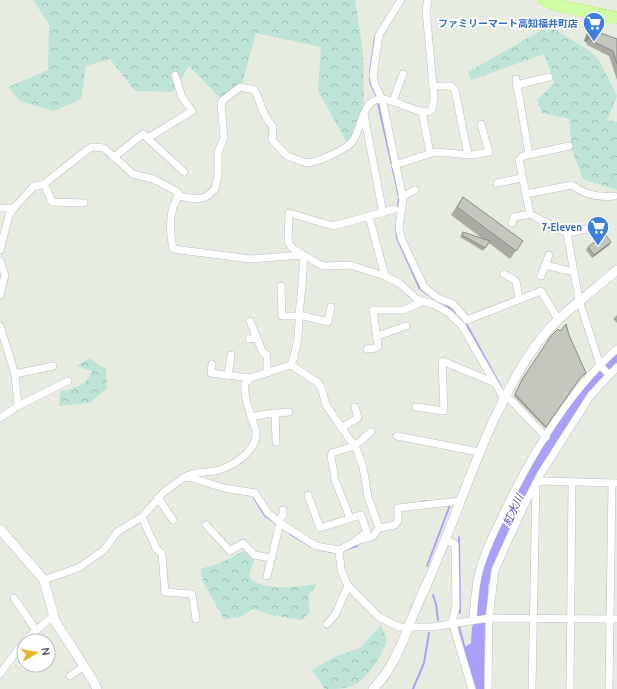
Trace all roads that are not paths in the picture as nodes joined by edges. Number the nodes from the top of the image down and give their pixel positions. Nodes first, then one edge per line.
1 (401, 0) edge
2 (428, 0) edge
3 (544, 0) edge
4 (617, 18) edge
5 (403, 74) dead end
6 (176, 75) dead end
7 (549, 77) dead end
8 (433, 86) junction
9 (382, 99) junction
10 (393, 101) junction
11 (422, 111) junction
12 (364, 115) junction
13 (481, 124) dead end
14 (148, 138) junction
15 (569, 146) dead end
16 (430, 153) junction
17 (529, 154) junction
18 (468, 155) junction
19 (114, 157) junction
20 (395, 165) junction
21 (184, 172) dead end
22 (522, 178) junction
23 (497, 183) dead end
24 (44, 184) junction
25 (415, 190) dead end
26 (526, 194) junction
27 (178, 196) junction
28 (614, 196) dead end
29 (402, 197) junction
30 (84, 203) dead end
31 (0, 208) edge
32 (14, 208) junction
33 (395, 209) dead end
34 (383, 213) junction
35 (530, 214) junction
36 (369, 216) junction
37 (512, 223) dead end
38 (602, 226) dead end
39 (567, 233) junction
40 (0, 250) edge
41 (303, 255) junction
42 (549, 255) dead end
43 (0, 262) edge
44 (545, 265) junction
45 (617, 270) edge
46 (574, 272) junction
47 (504, 274) dead end
48 (385, 276) junction
49 (541, 276) dead end
50 (281, 286) dead end
51 (0, 295) edge
52 (519, 300) junction
53 (579, 300) junction
54 (421, 302) junction
55 (331, 307) dead end
56 (300, 316) junction
57 (558, 319) junction
58 (250, 321) dead end
59 (0, 326) edge
60 (406, 326) dead end
61 (377, 336) junction
62 (257, 338) junction
63 (249, 339) dead end
64 (367, 349) dead end
65 (617, 349) edge
66 (231, 355) dead end
67 (212, 364) dead end
68 (291, 365) junction
69 (601, 365) junction
70 (53, 366) dead end
71 (617, 367) edge
72 (268, 373) junction
73 (16, 374) junction
74 (608, 374) junction
75 (228, 376) junction
76 (250, 378) junction
77 (68, 381) dead end
78 (493, 382) junction
79 (505, 397) junction
80 (18, 406) junction
81 (355, 407) dead end
82 (416, 407) dead end
83 (289, 412) dead end
84 (275, 413) junction
85 (0, 418) edge
86 (251, 418) junction
87 (341, 428) junction
88 (371, 432) dead end
89 (397, 436) dead end
90 (546, 437) junction
91 (276, 442) dead end
92 (354, 446) junction
93 (479, 452) junction
94 (183, 478) junction
95 (572, 482) junction
96 (536, 483) junction
97 (614, 483) edge
98 (308, 495) dead end
99 (158, 498) junction
100 (460, 500) junction
101 (283, 510) dead end
102 (142, 517) junction
103 (350, 518) junction
104 (173, 520) dead end
105 (280, 522) junction
106 (206, 526) dead end
107 (379, 528) junction
108 (0, 529) edge
109 (445, 540) junction
110 (354, 542) junction
111 (339, 550) junction
112 (271, 558) junction
113 (267, 576) dead end
114 (44, 580) junction
115 (348, 586) junction
116 (14, 598) dead end
117 (53, 616) junction
118 (487, 618) junction
119 (533, 618) junction
120 (196, 619) dead end
121 (571, 619) junction
122 (614, 619) edge
123 (473, 620) junction
124 (452, 622) junction
125 (327, 624) dead end
126 (408, 626) junction
127 (36, 630) junction
128 (84, 666) junction
129 (0, 674) edge
130 (70, 676) dead end
131 (97, 689) edge
132 (373, 689) edge
133 (472, 689) edge
134 (488, 689) edge
135 (532, 689) edge
136 (570, 689) edge
137 (609, 689) edge

1 - 9 street
2 - 8 street
3 - 4 main road
5 - 10 street
6 - 14 street
7 - 17 street
8 - 11 street
8 - 18 street
9 - 10 street
9 - 12 street
9 - 20 street
10 - 11 street
11 - 16 street
12 - 27 street
12 - 34 street
13 - 18 street
14 - 19 street
14 - 21 street
15 - 17 street
16 - 18 street
16 - 20 street
17 - 22 street
19 - 24 street
19 - 27 street
20 - 29 street
22 - 23 street
22 - 26 street
24 - 30 street
24 - 32 street
25 - 29 street
26 - 28 street
26 - 35 street
27 - 41 street
29 - 52 street
31 - 32 street
32 - 40 street
33 - 34 street
34 - 36 street
35 - 37 street
35 - 39 street
36 - 41 street
36 - 48 street
38 - 39 street
39 - 46 street
41 - 48 street
41 - 56 street
42 - 44 street
43 - 51 street
44 - 46 street
44 - 49 street
45 - 53 street
46 - 53 street
47 - 52 street
48 - 54 street
50 - 56 street
52 - 57 street
53 - 57 street
53 - 69 street
54 - 61 street
54 - 78 street
55 - 56 street
56 - 68 street
57 - 79 street
58 - 62 street
59 - 73 street
60 - 61 street
61 - 64 street
62 - 63 street
62 - 72 street
65 - 69 street
66 - 75 street
67 - 75 street
68 - 72 street
68 - 87 street
69 - 74 street
69 - 90 street
70 - 73 street
71 - 74 street
72 - 76 street
73 - 80 street
74 - 96 street
75 - 76 street
76 - 86 street
77 - 80 street
78 - 79 street
78 - 82 street
79 - 90 street
79 - 93 street
80 - 85 street
81 - 87 street
83 - 84 street
84 - 86 street
84 - 91 street
86 - 94 street
87 - 92 street
88 - 92 street
89 - 93 street
90 - 123 street
92 - 103 street
92 - 107 street
93 - 100 street
94 - 99 street
94 - 105 street
95 - 96 street
95 - 97 street
95 - 121 street
96 - 118 street
96 - 119 street
97 - 122 street
98 - 103 street
99 - 102 street
99 - 104 street
100 - 107 street
100 - 109 street
101 - 105 street
102 - 114 street
102 - 120 street
103 - 110 street
105 - 111 street
105 - 112 street
106 - 112 street
107 - 110 street
108 - 114 street
109 - 124 street
109 - 126 street
110 - 111 street
111 - 115 street
112 - 113 street
114 - 117 street
115 - 125 street
115 - 126 street
116 - 127 street
117 - 127 street
117 - 128 street
118 - 119 street
118 - 123 street
118 - 134 street
119 - 121 street
119 - 135 street
121 - 122 street
121 - 136 street
122 - 137 street
123 - 124 street
124 - 126 street
124 - 133 street
126 - 132 street
127 - 129 street
128 - 130 street
128 - 131 street

